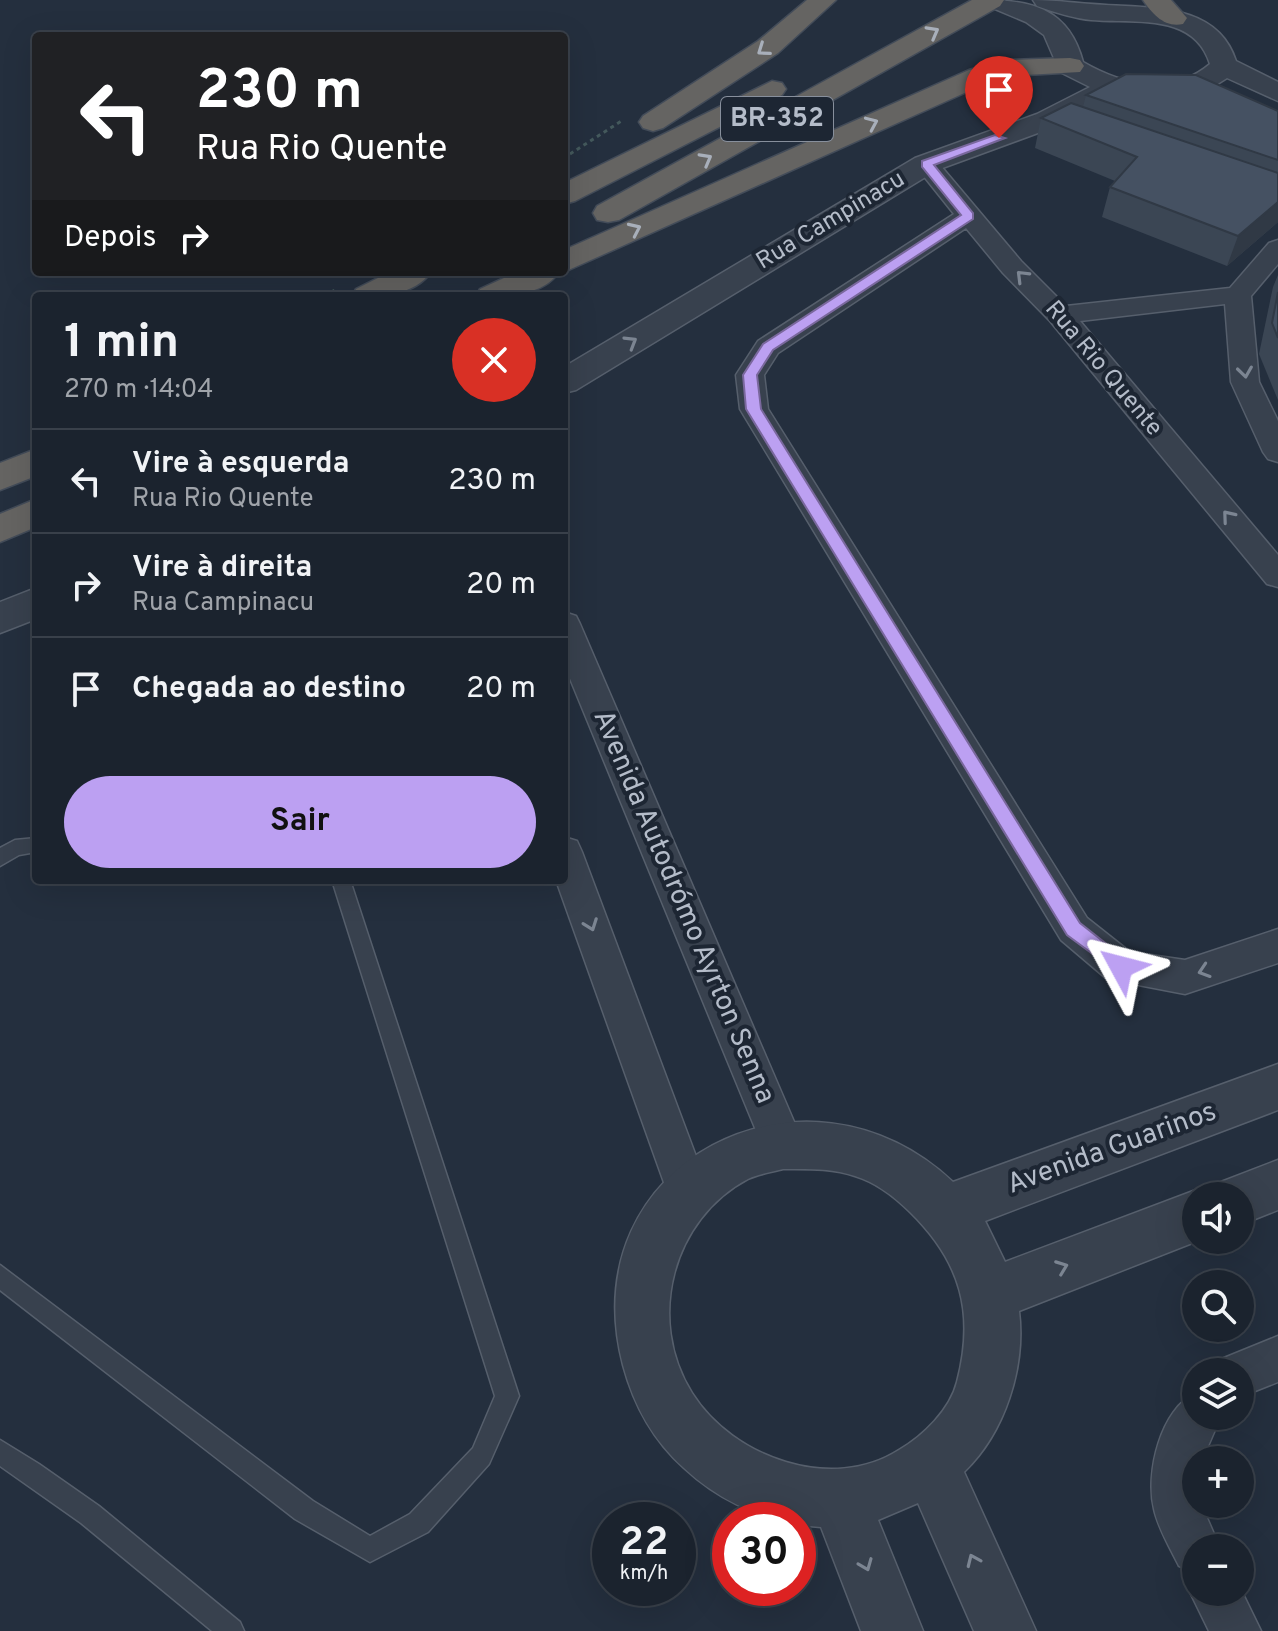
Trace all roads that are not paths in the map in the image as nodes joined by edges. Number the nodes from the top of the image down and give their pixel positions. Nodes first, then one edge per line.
1 (823, 0) edge
2 (945, 0) edge
3 (994, 0) edge
4 (1045, 6) edge
5 (1165, 9) edge
6 (818, 65) dead end
7 (1070, 66) junction
8 (1224, 66) junction
9 (790, 80) dead end
10 (1111, 88) junction
11 (1278, 93) edge
12 (926, 164) junction
13 (568, 177) edge
14 (568, 193) edge
15 (968, 216) junction
16 (568, 235) edge
17 (1277, 250) edge
18 (568, 260) edge
19 (393, 276) edge
20 (407, 276) edge
21 (495, 276) edge
22 (534, 276) edge
23 (364, 292) edge
24 (376, 292) edge
25 (466, 292) edge
26 (500, 292) edge
27 (1238, 295) junction
28 (1060, 315) junction
29 (568, 380) edge
30 (1278, 452) edge
31 (32, 463) edge
32 (0, 478) edge
33 (32, 514) edge
34 (0, 529) edge
35 (1265, 541) edge
36 (1278, 576) edge
37 (32, 604) edge
38 (0, 619) edge
39 (568, 634) edge
40 (32, 846) edge
41 (0, 858) edge
42 (568, 863) edge
43 (342, 884) edge
44 (1278, 946) edge
45 (1278, 1087) edge
46 (783, 1145) junction
47 (1278, 1185) edge
48 (688, 1191) junction
49 (1254, 1194) edge
50 (946, 1210) junction
51 (1182, 1221) edge
52 (0, 1276) edge
53 (989, 1295) junction
54 (1278, 1359) edge
55 (1254, 1368) edge
56 (1190, 1430) edge
57 (0, 1452) edge
58 (931, 1466) junction
59 (840, 1500) junction
60 (1187, 1528) edge
61 (1223, 1606) edge
62 (231, 1631) edge
63 (892, 1631) edge
64 (1005, 1631) edge
65 (1236, 1631) edge

1 -> 13 highway
2 - 6 highway, BR-352
3 - 4 street
16 -> 3 highway, BR-352
4 - 5 street
4 - 7 street
5 - 8 street
7 - 10 street
18 -> 7 highway
8 - 10 street
8 - 11 street
9 - 14 highway, BR-352
10 - 12 street, Rua Campinacu
12 - 15 street, Rua Rio Quente
29 -> 12 street, Rua Campinacu
28 -> 15 street, Rua Rio Quente
44 -> 15 street
17 - 27 street
19 - 23 highway
20 - 24 highway
21 - 25 highway
22 - 26 highway
27 - 28 street
27 -> 30 street
35 -> 28 street, Rua Rio Quente
31 - 32 highway
33 - 34 highway
35 - 36 street, Rua Rio Quente
37 - 38 street
39 - 46 street, Avenida Autodrómo Ayrton Senna
40 - 41 lane
42 -> 48 street
43 - 52 lane
45 - 50 street, Avenida Guarinos
46 - 48 street
46 - 50 street
47 - 49 street
48 - 59 street
50 - 53 street
53 -> 51 street
53 - 58 street
54 - 55 street
56 - 60 street
57 - 62 lane
58 - 59 street
64 -> 58 street
59 -> 63 street
61 - 65 street

